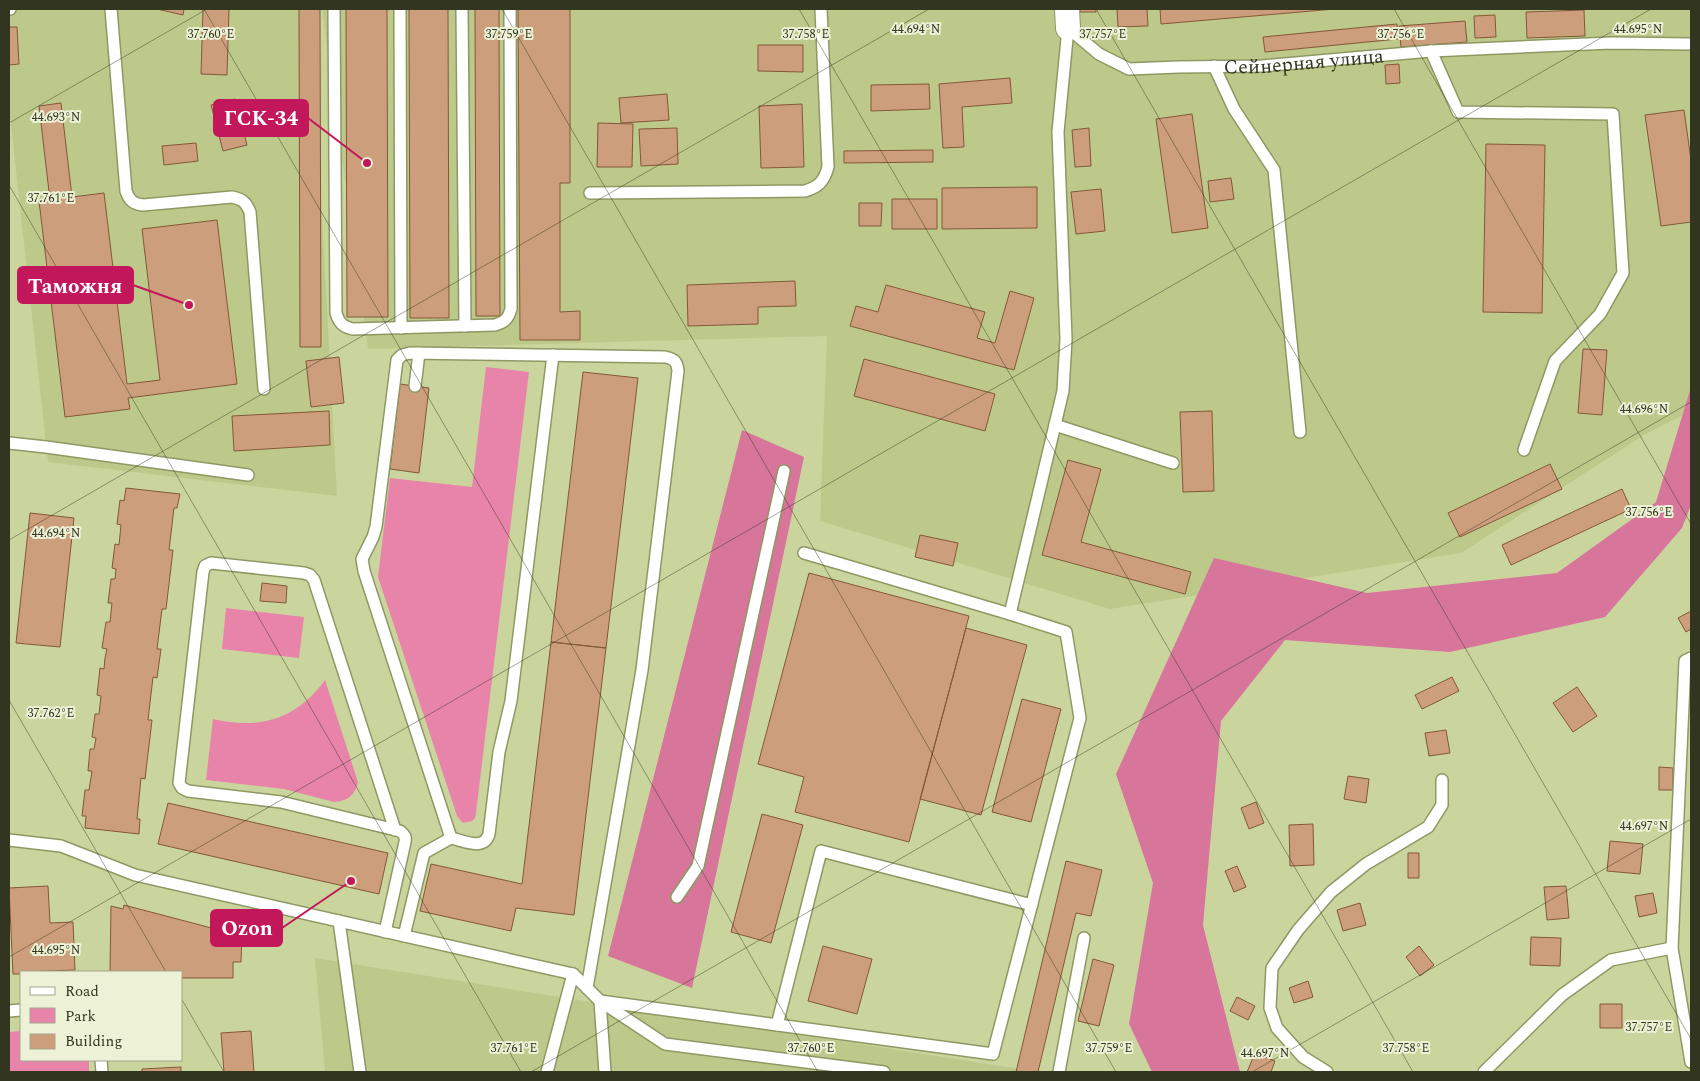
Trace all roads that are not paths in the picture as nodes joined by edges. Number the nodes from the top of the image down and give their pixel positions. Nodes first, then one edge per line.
1 (112, 9) edge
2 (334, 9) edge
3 (400, 9) edge
4 (462, 9) edge
5 (510, 9) edge
6 (822, 9) edge
7 (1068, 18) edge
8 (1691, 44) edge
9 (1431, 51) junction
10 (1214, 66) junction
11 (590, 193) dead end
12 (465, 326) junction
13 (401, 328) junction
14 (419, 353) junction
15 (552, 355) junction
16 (415, 386) dead end
17 (264, 390) dead end
18 (1055, 425) junction
19 (1300, 432) dead end
20 (9, 444) edge
21 (1524, 450) dead end
22 (1173, 463) dead end
23 (784, 471) dead end
24 (248, 475) dead end
25 (804, 553) dead end
26 (1010, 614) junction
27 (1691, 658) edge
28 (1442, 780) dead end
29 (395, 830) junction
30 (451, 838) junction
31 (9, 840) edge
32 (677, 897) dead end
33 (1032, 905) junction
34 (339, 921) junction
35 (385, 932) junction
36 (404, 936) junction
37 (1084, 938) dead end
38 (1672, 948) junction
39 (573, 974) junction
40 (587, 988) junction
41 (600, 1000) junction
42 (777, 1025) junction
43 (1691, 1062) edge
44 (360, 1072) edge
45 (547, 1072) edge
46 (605, 1072) edge
47 (884, 1072) edge
48 (1059, 1072) edge
49 (1327, 1072) edge
50 (1484, 1072) edge

1 - 17 lane
2 - 13 lane
3 - 13 lane
4 - 12 lane
5 - 12 lane
6 - 11 lane
7 - 10 lane, Сейнерная улица
7 - 18 lane
8 - 9 lane, Сейнерная улица
9 - 10 lane, Сейнерная улица
9 - 21 lane
10 - 19 lane
12 - 13 lane
14 - 15 lane
14 - 16 lane
14 - 30 lane
15 - 30 lane
15 - 40 lane
18 - 22 lane
18 - 26 lane
20 - 24 lane
23 - 32 lane
25 - 26 lane
26 - 33 lane
27 - 38 lane
28 - 49 lane
29 - 29 lane
29 - 35 lane
30 - 36 lane
31 - 34 lane
33 - 42 lane
33 - 42 lane
34 - 35 lane
34 - 44 lane
35 - 36 lane
36 - 39 lane
37 - 48 lane
38 - 43 lane
38 - 50 lane
39 - 40 lane
39 - 45 lane
40 - 41 lane
41 - 42 lane
41 - 46 lane
41 - 47 lane

